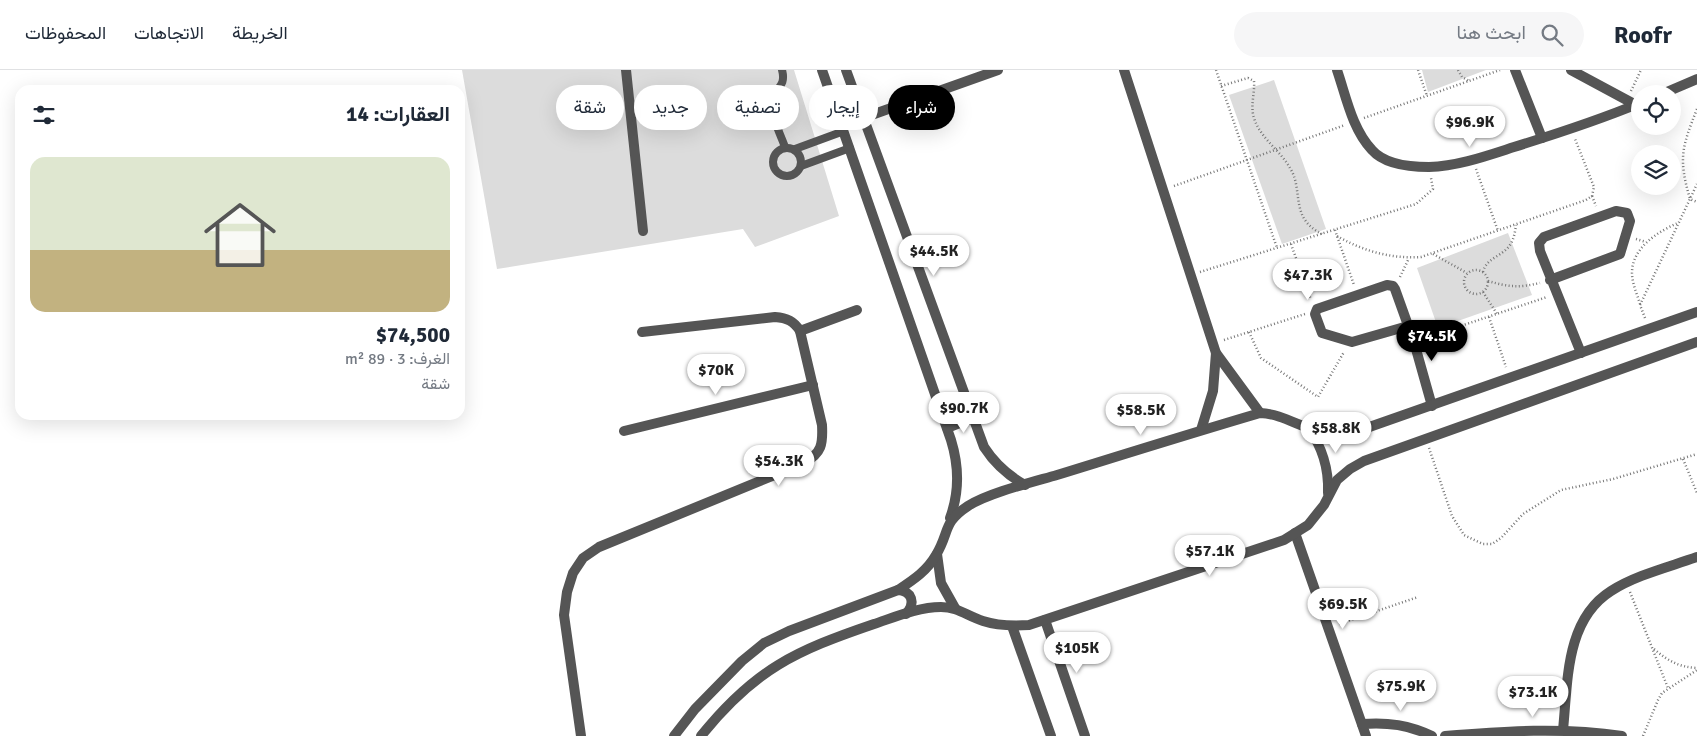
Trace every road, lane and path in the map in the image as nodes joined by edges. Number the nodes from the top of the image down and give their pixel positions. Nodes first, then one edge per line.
1 (626, 70) edge
2 (782, 70) edge
3 (822, 70) edge
4 (846, 70) edge
5 (998, 70) edge
6 (1124, 70) edge
7 (1216, 70) edge
8 (1338, 70) edge
9 (1418, 70) edge
10 (1458, 70) edge
11 (1500, 70) edge
12 (1515, 70) edge
13 (1571, 70) edge
14 (1641, 70) edge
15 (1697, 79) edge
16 (1468, 81) junction
17 (851, 85) edge
18 (1638, 85) edge
19 (1221, 86) junction
20 (1681, 86) edge
21 (1427, 96) junction
22 (1631, 100) edge
23 (1631, 103) edge
24 (1696, 112) edge
25 (878, 113) edge
26 (1354, 121) junction
27 (1571, 128) junction
28 (867, 130) edge
29 (844, 132) junction
30 (1542, 138) junction
31 (785, 147) junction
32 (850, 148) junction
33 (795, 149) junction
34 (1276, 150) junction
35 (1247, 160) junction
36 (1473, 160) junction
37 (801, 166) junction
38 (1429, 167) junction
39 (1697, 184) edge
40 (1163, 190) junction
41 (1690, 199) junction
42 (1697, 202) edge
43 (1679, 222) junction
44 (1516, 225) junction
45 (1335, 230) junction
46 (1498, 231) junction
47 (643, 232) dead end
48 (1322, 234) junction
49 (1337, 236) junction
50 (1291, 244) junction
51 (1277, 248) junction
52 (1433, 254) junction
53 (1409, 258) junction
54 (1483, 272) junction
55 (1468, 273) junction
56 (1191, 275) junction
57 (1550, 280) junction
58 (1488, 281) junction
59 (1395, 289) junction
60 (1483, 292) junction
61 (1556, 294) junction
62 (1358, 295) junction
63 (1640, 304) junction
64 (857, 310) dead end
65 (1315, 311) junction
66 (1697, 312) edge
67 (1497, 314) junction
68 (1489, 317) junction
69 (1408, 326) junction
70 (1649, 329) junction
71 (800, 331) junction
72 (642, 332) dead end
73 (1249, 332) junction
74 (1350, 342) junction
75 (1414, 342) junction
76 (1697, 342) edge
77 (1215, 349) junction
78 (1581, 353) junction
79 (1510, 378) junction
80 (813, 385) junction
81 (1432, 406) junction
82 (1260, 413) junction
83 (972, 418) junction
84 (1307, 426) junction
85 (947, 428) junction
86 (1201, 430) junction
87 (624, 432) dead end
88 (1426, 439) junction
89 (1697, 454) edge
90 (1683, 459) junction
91 (1024, 485) junction
92 (1697, 493) edge
93 (1328, 494) junction
94 (948, 524) junction
95 (1295, 533) junction
96 (937, 554) junction
97 (1697, 557) edge
98 (1626, 583) junction
99 (898, 590) junction
100 (1418, 597) dead end
101 (955, 608) junction
102 (906, 614) junction
103 (1045, 620) junction
104 (1012, 626) junction
105 (1328, 628) junction
106 (1654, 649) junction
107 (1697, 669) edge
108 (1668, 688) junction
109 (1362, 724) junction
110 (1563, 730) junction
111 (581, 736) edge
112 (674, 736) edge
113 (702, 736) edge
114 (1051, 736) edge
115 (1085, 736) edge
116 (1366, 736) edge
117 (1432, 736) edge
118 (1446, 736) edge
119 (1622, 736) edge
120 (1643, 736) edge

1 - 47 street
2 - 31 lane
3 - 29 street
4 - 17 street
5 - 25 street
6 - 40 street
7 - 19 path
8 - 26 street
9 - 21 path
10 - 16 path
11 - 16 path
12 - 30 street
13 - 22 street
14 - 18 path
15 - 20 street
16 - 21 path
19 - 34 path
19 - 35 path
21 - 26 path
23 - 27 street
24 - 41 path
26 - 34 path
26 - 38 street
27 - 30 street
27 - 44 path
28 - 83 street
29 - 32 street
29 - 33 lane
30 - 36 street
31 - 33 lane
31 - 37 lane
32 - 37 lane
32 - 85 street
33 - 37 lane
34 - 35 path
34 - 48 path
35 - 40 path
35 - 51 path
36 - 38 street
36 - 46 path
38 - 45 path
39 - 41 path
40 - 56 street
41 - 42 path
41 - 43 path
43 - 63 path
43 - 63 path
44 - 46 path
44 - 54 path
45 - 48 path
45 - 49 path
46 - 52 path
48 - 50 path
49 - 53 path
49 - 62 path
50 - 51 path
50 - 65 path
51 - 56 path
52 - 53 path
52 - 55 path
53 - 59 path
54 - 55 path
54 - 58 path
55 - 60 path
56 - 77 street
57 - 57 street
57 - 58 path
57 - 61 street
58 - 60 path
59 - 62 street
59 - 69 street
60 - 67 path
61 - 67 path
61 - 78 street
62 - 65 street
63 - 70 path
64 - 71 street
65 - 73 path
65 - 74 street
66 - 70 street
67 - 68 path
68 - 75 path
68 - 79 path
69 - 74 street
69 - 75 street
70 - 78 street
71 - 72 street
71 - 80 street
73 - 74 path
73 - 77 path
75 - 81 street
76 - 88 street
77 - 82 street
77 - 86 street
78 - 79 street
79 - 81 street
80 - 87 street
80 - 111 street
81 - 84 street
82 - 84 street
82 - 86 street
83 - 85 street
83 - 91 street
84 - 93 street
85 - 94 street
86 - 91 street
88 - 90 path
88 - 93 street
89 - 90 path
90 - 92 path
91 - 94 street
93 - 95 street
94 - 96 street
95 - 103 street
95 - 105 street
96 - 99 street
96 - 101 street
97 - 98 street
98 - 106 path
98 - 110 street
99 - 102 street
99 - 112 street
100 - 105 path
101 - 102 street
101 - 104 street
102 - 113 street
103 - 104 street
103 - 115 street
104 - 114 street
105 - 109 street
106 - 107 path
106 - 108 path
107 - 108 path
108 - 120 path
109 - 116 street
109 - 117 street
110 - 118 street
110 - 119 street

